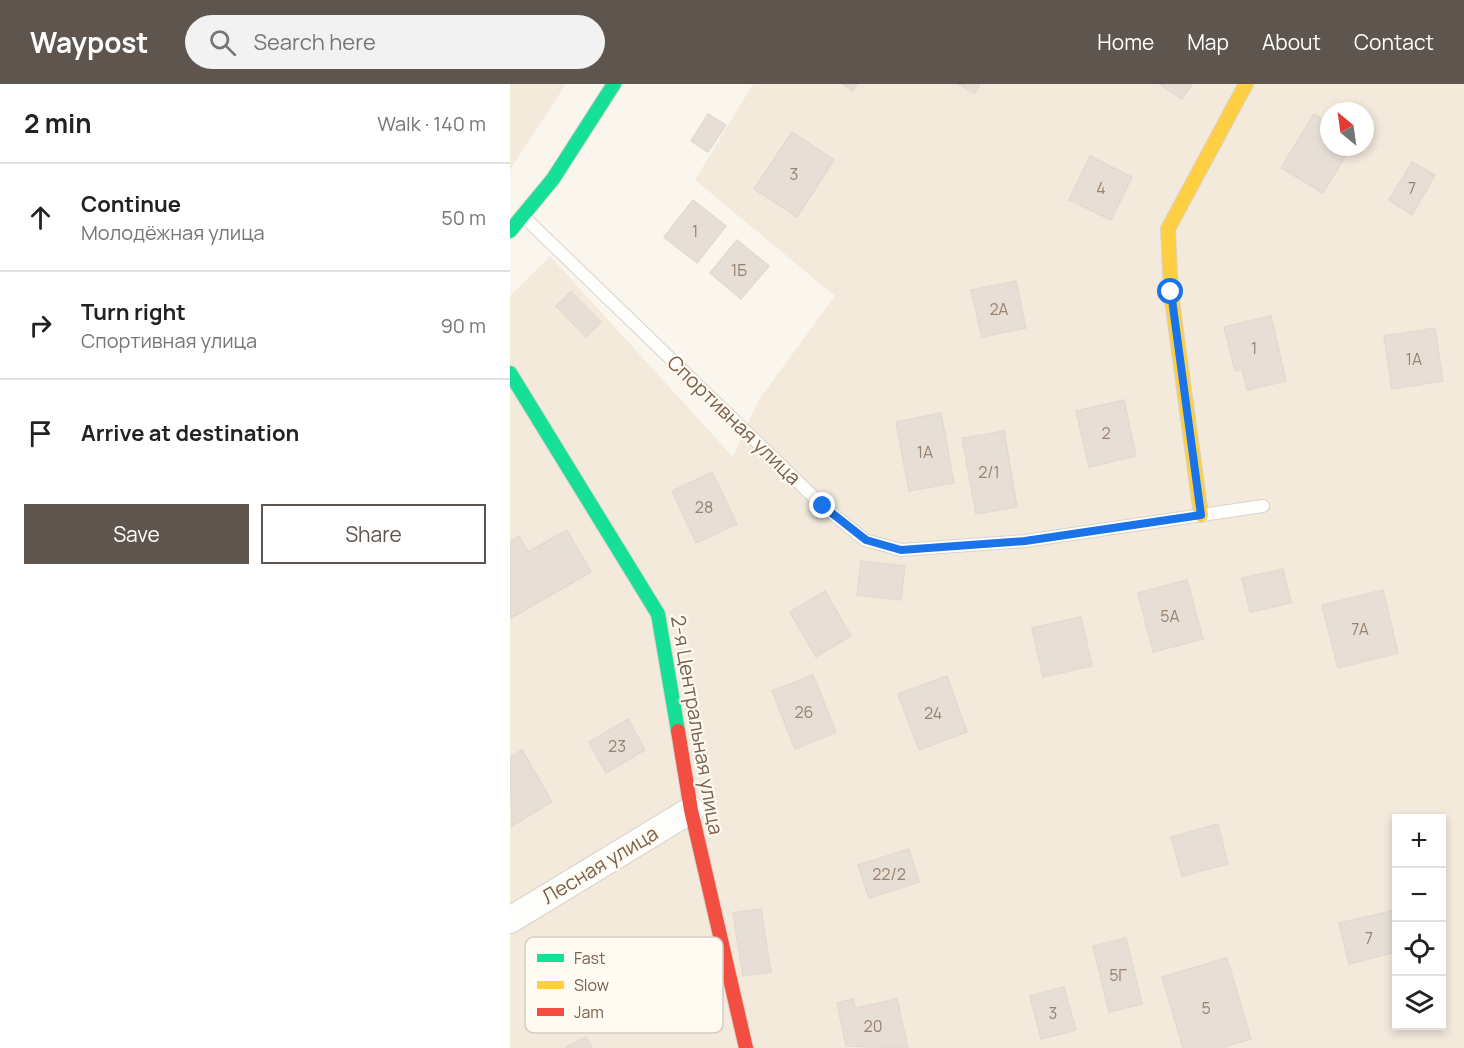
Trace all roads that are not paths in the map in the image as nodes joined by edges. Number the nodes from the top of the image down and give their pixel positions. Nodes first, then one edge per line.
1 (614, 84) edge
2 (1246, 84) edge
3 (524, 217) junction
4 (510, 231) edge
5 (510, 373) edge
6 (1263, 506) dead end
7 (1201, 515) junction
8 (691, 810) junction
9 (510, 920) edge
10 (720, 937) edge
11 (723, 948) edge
12 (746, 1048) edge

1 - 3 street
2 - 7 street
3 - 4 street
3 - 7 lane, Спортивная улица
5 - 8 street, 2-я Центральная улица
6 - 7 lane, Спортивная улица
8 - 9 street, Лесная улица
8 - 10 street, 2-я Центральная улица
11 - 12 street, 2-я Центральная улица

